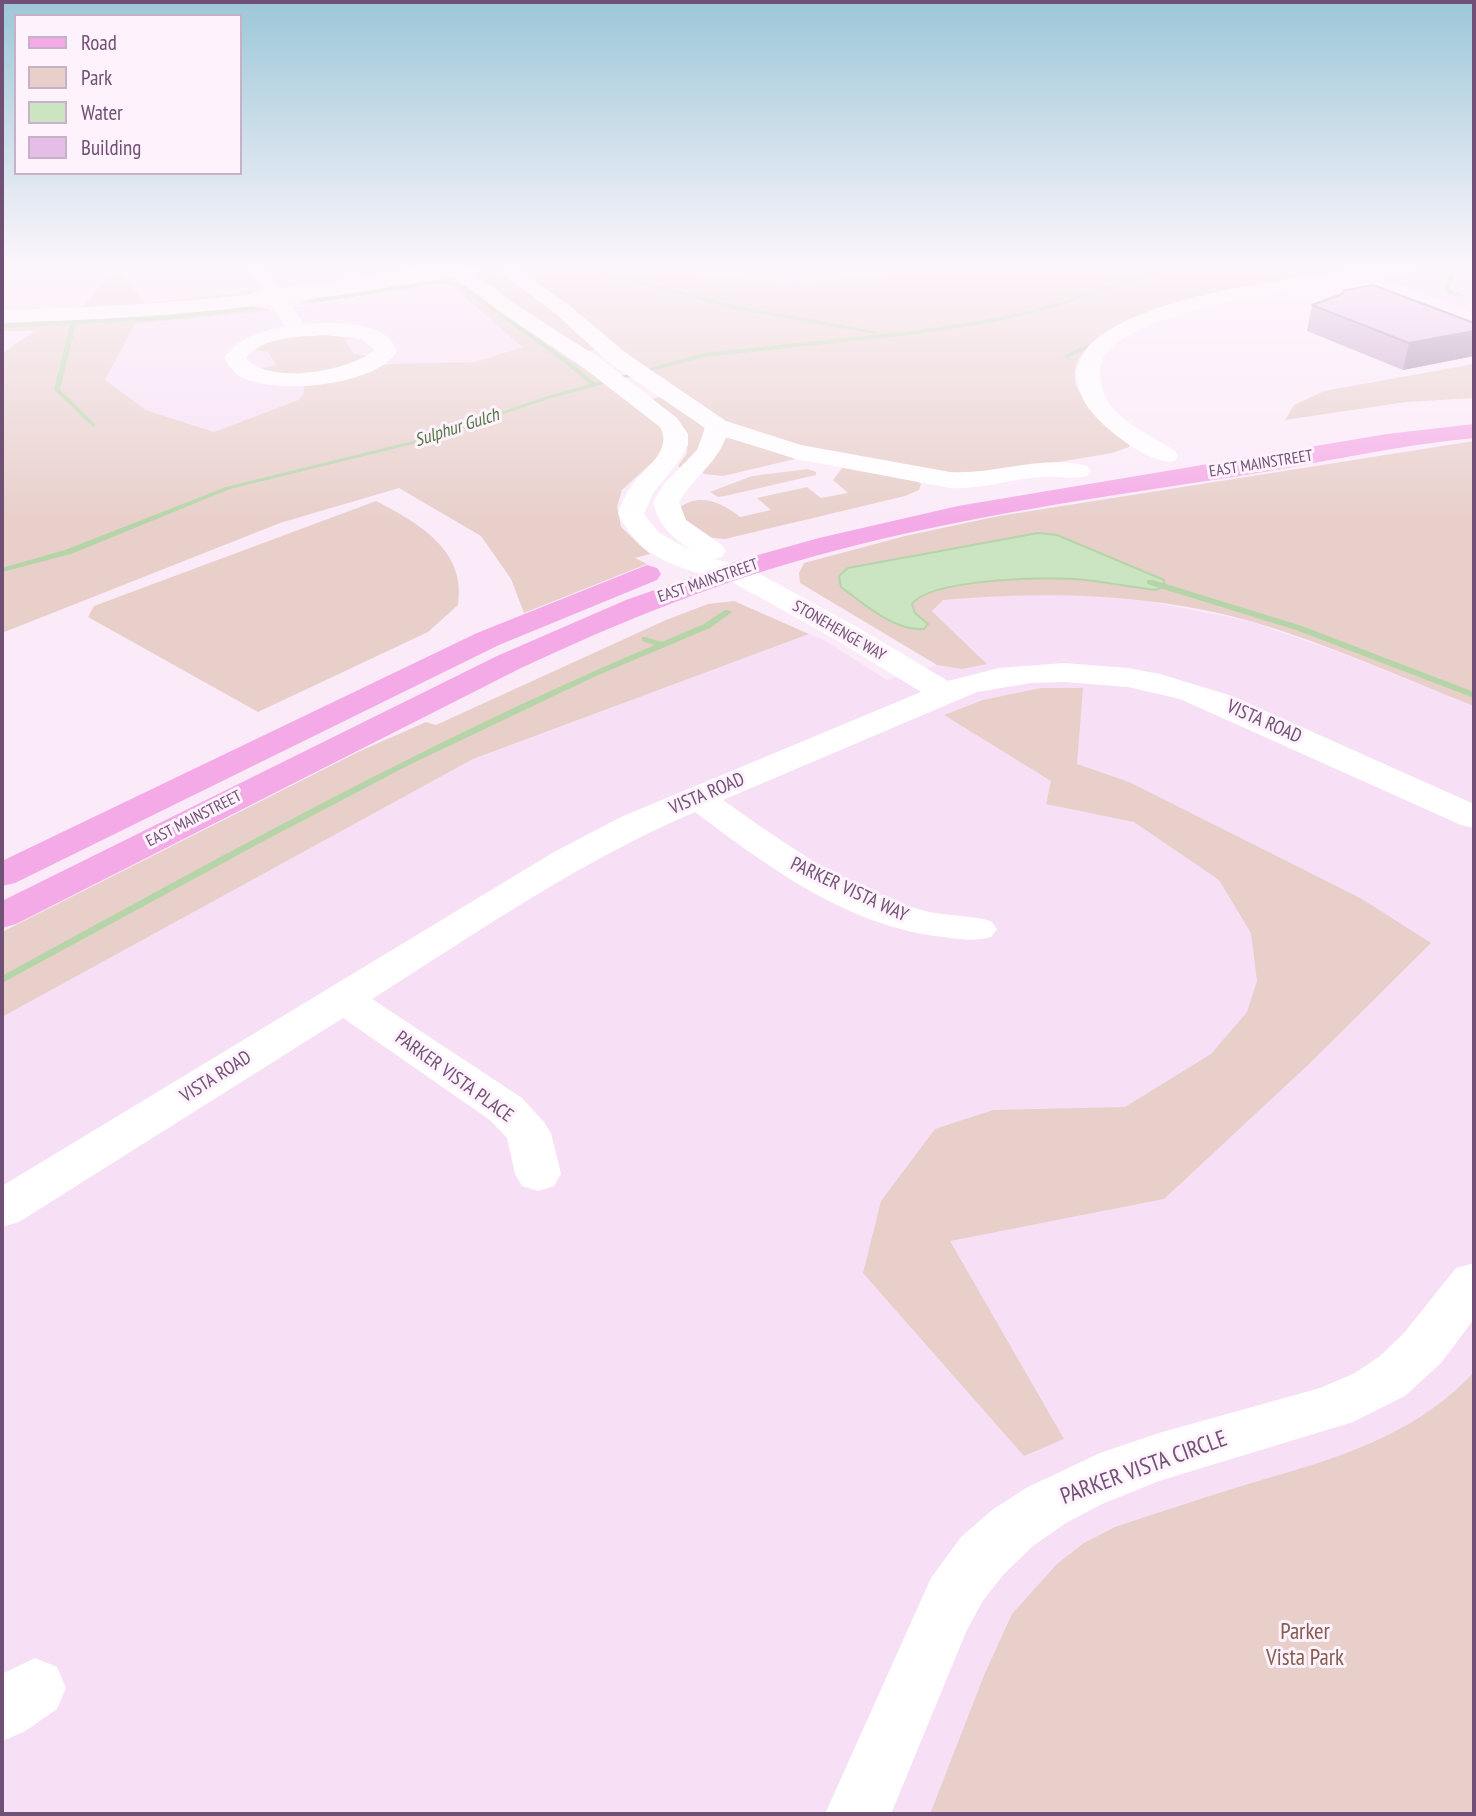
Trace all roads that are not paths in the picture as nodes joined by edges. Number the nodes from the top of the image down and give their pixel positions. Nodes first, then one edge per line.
1 (237, 354) edge
2 (384, 354) edge
3 (577, 354) edge
4 (613, 354) edge
5 (1094, 354) edge
6 (1474, 411) edge
7 (1387, 418) dead end
8 (718, 426) junction
9 (1474, 431) edge
10 (1179, 453) joint
11 (1078, 471) junction
12 (685, 561) junction
13 (723, 561) junction
14 (945, 693) junction
15 (698, 797) junction
16 (1474, 817) edge
17 (2, 875) edge
18 (2, 916) edge
19 (977, 929) dead end
20 (344, 999) junction
21 (538, 1174) dead end
22 (2, 1209) edge
23 (1474, 1282) edge
24 (858, 1814) edge

1 - 2 street
3 - 12 street
4 - 8 street
5 - 10 street
6 - 7 main road
8 - 11 street
8 - 13 street, STONEHENGE WAY
9 - 13 main road, EAST MAINSTREET
10 - 11 main road, EAST MAINSTREET
11 - 13 main road, EAST MAINSTREET
12 - 13 main road, EAST MAINSTREET
12 - 17 main road, EAST MAINSTREET
13 - 14 street, STONEHENGE WAY
13 - 18 main road, EAST MAINSTREET
14 - 15 street, VISTA ROAD
14 - 16 street, VISTA ROAD
15 - 19 street, PARKER VISTA WAY
15 - 20 street, VISTA ROAD
20 - 21 street, PARKER VISTA PLACE
20 - 22 street, VISTA ROAD
23 - 24 street, PARKER VISTA CIRCLE

